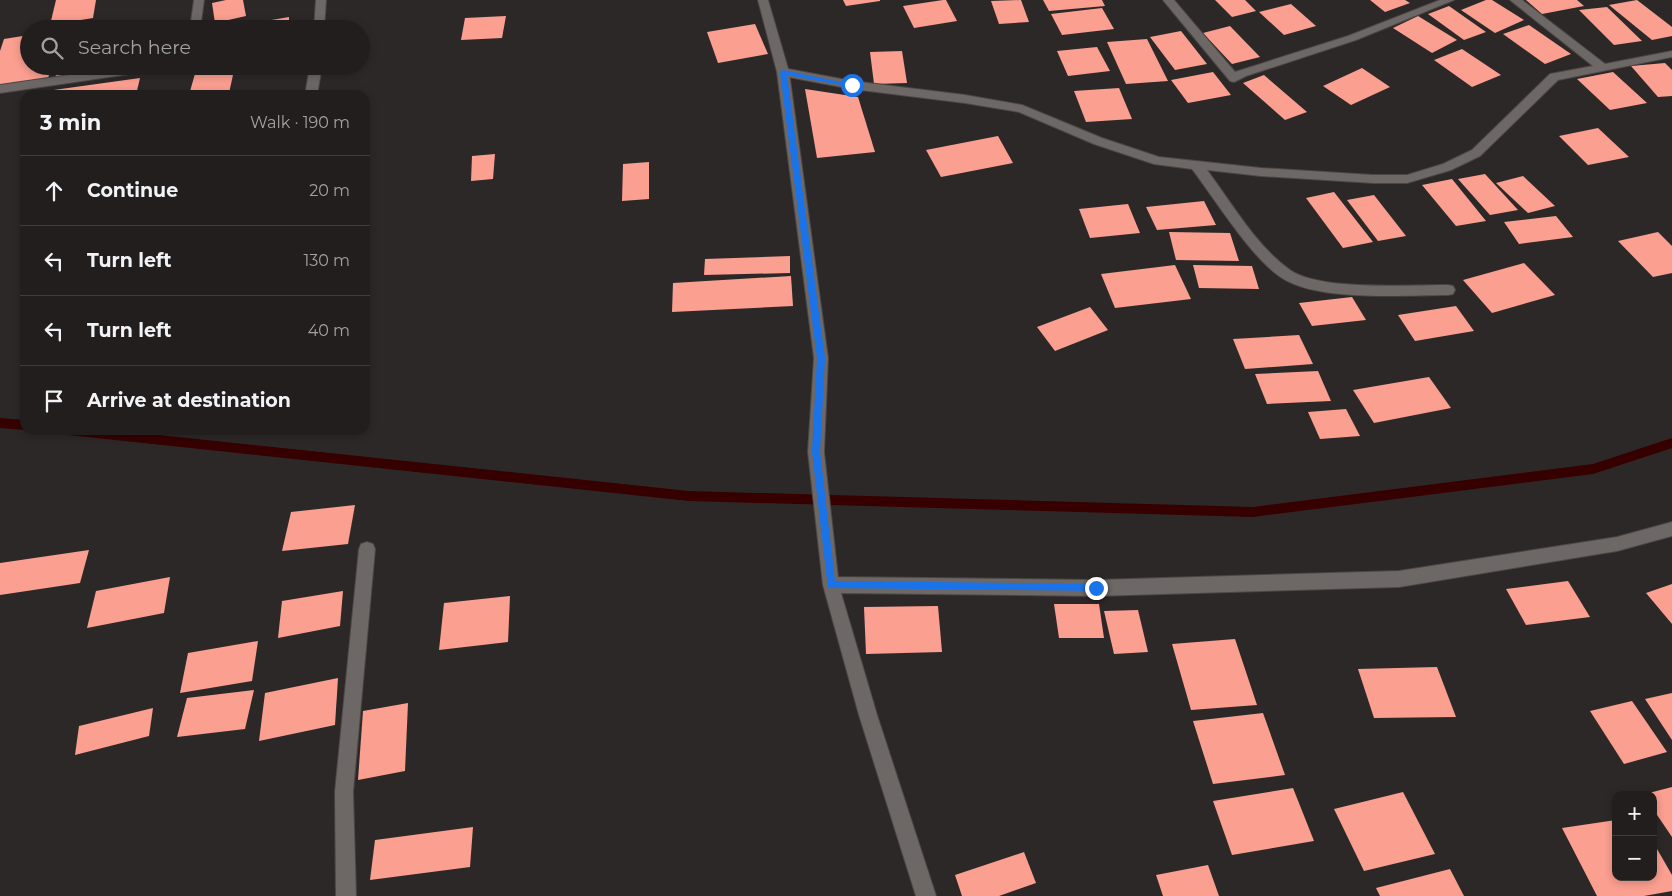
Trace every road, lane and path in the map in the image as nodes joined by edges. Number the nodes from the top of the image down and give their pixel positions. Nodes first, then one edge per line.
1 (199, 0) edge
2 (321, 0) edge
3 (763, 0) edge
4 (1168, 0) edge
5 (1449, 0) edge
6 (1515, 0) edge
7 (196, 20) edge
8 (320, 20) edge
9 (1672, 54) edge
10 (1603, 68) junction
11 (783, 72) junction
12 (96, 75) edge
13 (314, 75) edge
14 (0, 89) edge
15 (312, 90) edge
16 (1196, 165) junction
17 (1448, 290) dead end
18 (1672, 529) edge
19 (367, 549) dead end
20 (831, 585) junction
21 (346, 896) edge
22 (926, 896) edge

1 - 7 street
2 - 8 street
3 - 11 street
4 - 5 street
6 - 10 street
9 - 10 street
10 - 16 street
11 - 16 street
11 - 20 street
12 - 14 street
13 - 15 street
16 - 17 street
18 - 20 street
19 - 21 street
20 - 22 street

